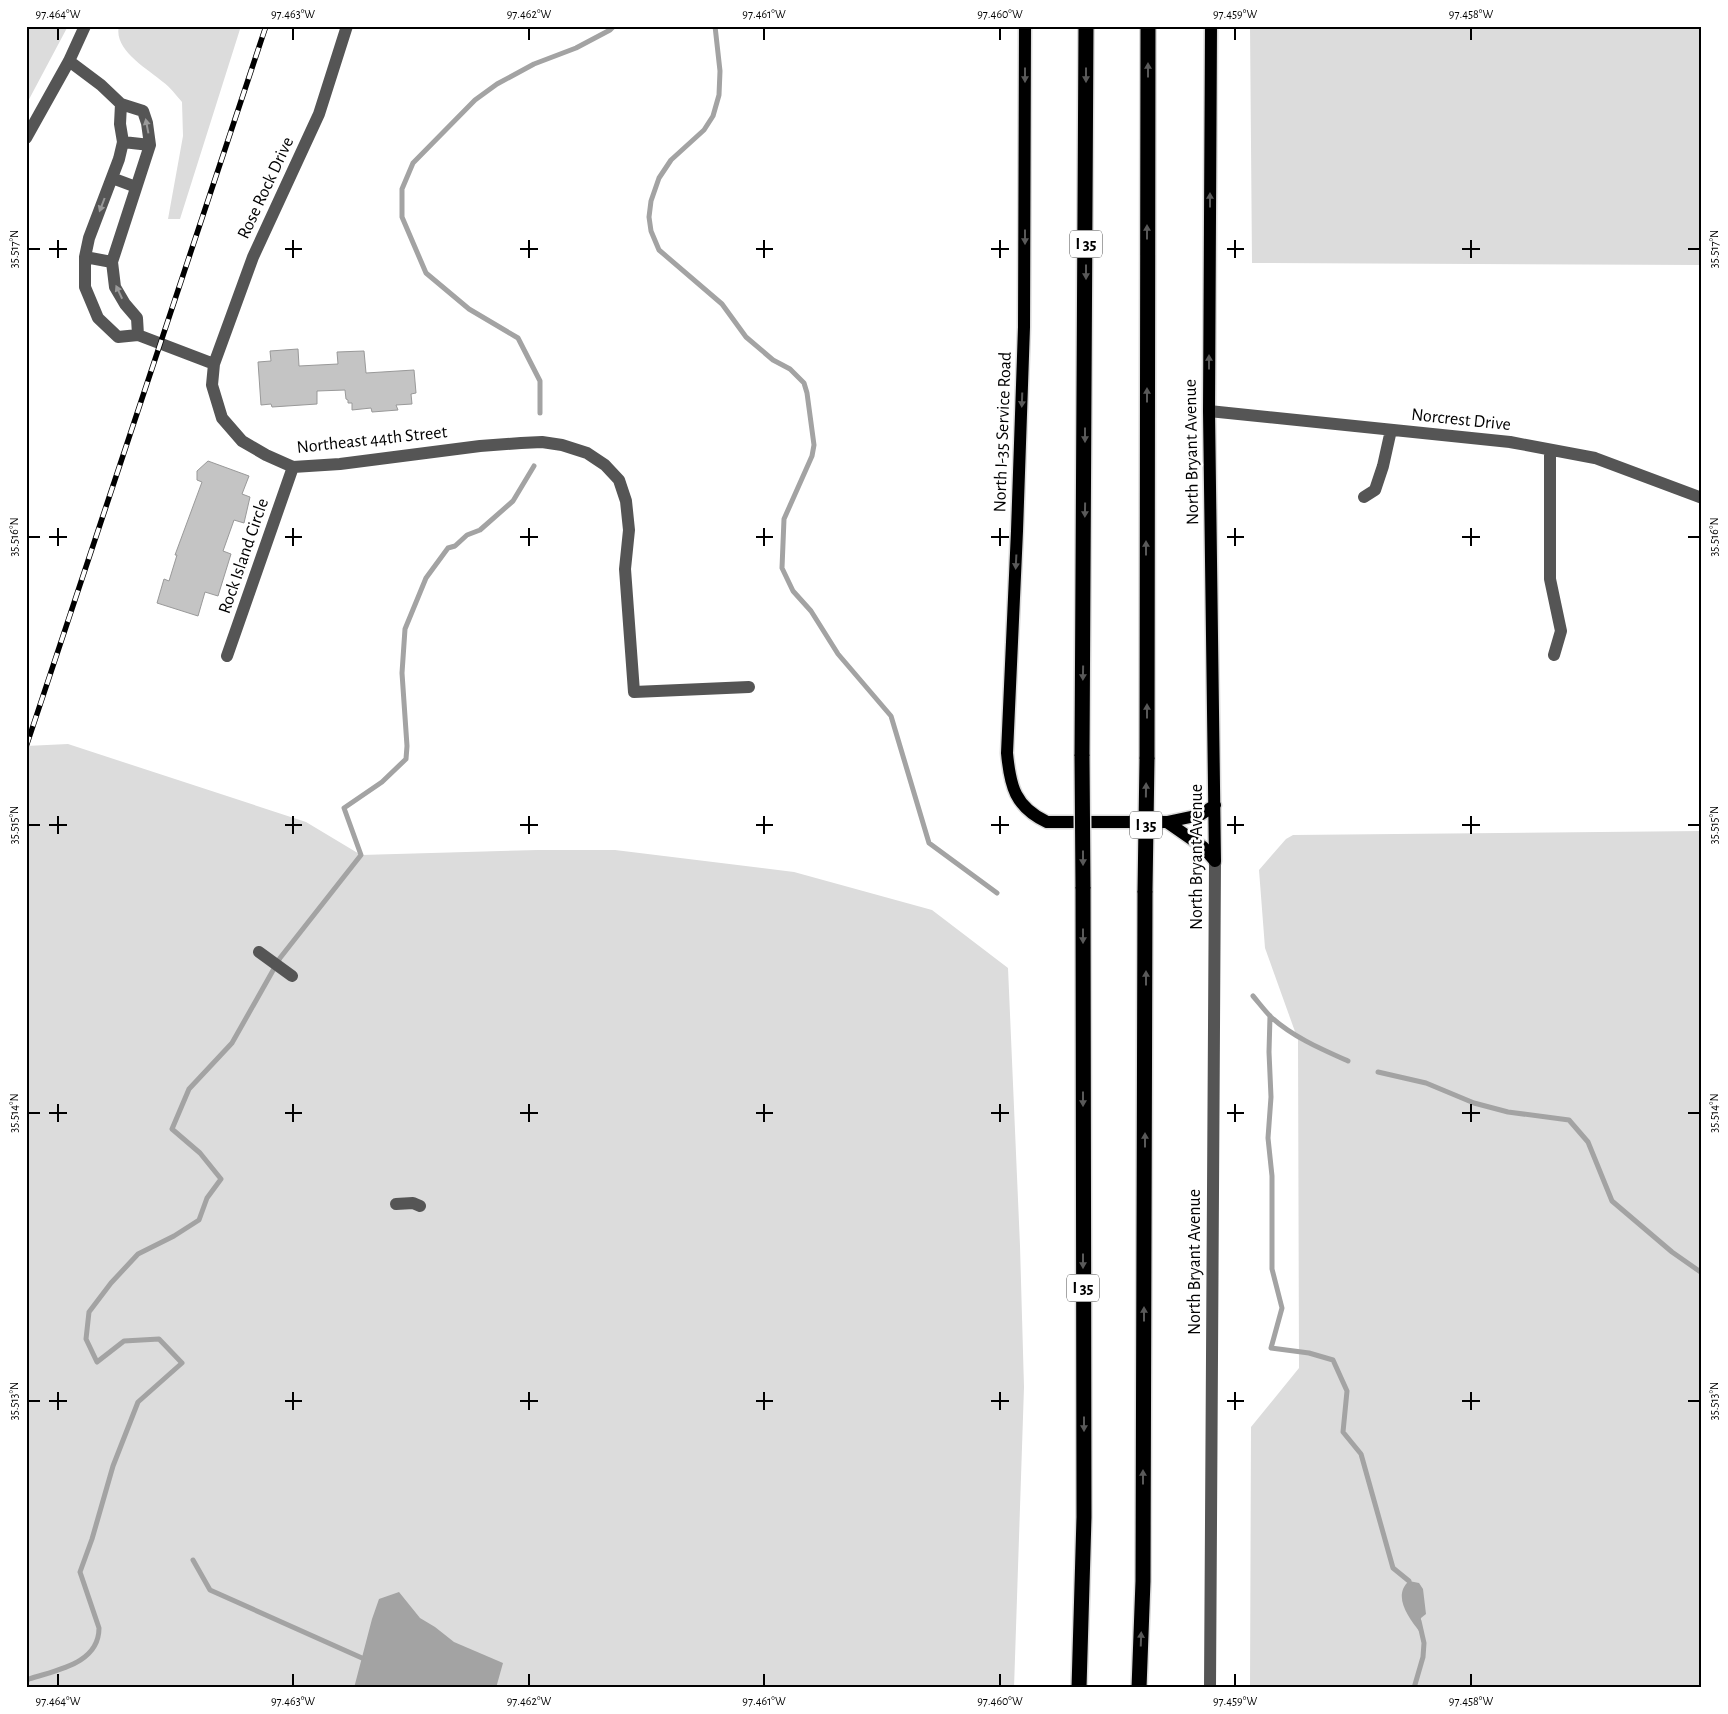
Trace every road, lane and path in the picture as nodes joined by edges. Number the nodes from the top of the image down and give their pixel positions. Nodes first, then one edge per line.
1 (85, 26) edge
2 (347, 26) edge
3 (1025, 26) edge
4 (1086, 26) edge
5 (1148, 26) edge
6 (1211, 26) edge
7 (69, 61) junction
8 (121, 104) junction
9 (26, 138) edge
10 (123, 142) junction
11 (150, 145) junction
12 (112, 178) junction
13 (136, 187) junction
14 (85, 257) junction
15 (112, 262) junction
16 (138, 334) junction
17 (214, 364) junction
18 (1209, 411) junction
19 (1391, 430) junction
20 (1550, 450) junction
21 (293, 467) junction
22 (1364, 497) dead end
23 (1702, 498) edge
24 (1554, 655) dead end
25 (227, 656) dead end
26 (749, 687) dead end
27 (1215, 805) junction
28 (1167, 822) junction
29 (1215, 861) junction
30 (259, 952) dead end
31 (292, 976) dead end
32 (396, 1204) dead end
33 (420, 1206) dead end
34 (1079, 1688) edge
35 (1139, 1688) edge
36 (1210, 1688) edge

1 - 7 street
2 - 17 street, Rose Rock Drive
3 -> 28 main road, North I-35 Service Road
4 -> 34 highway, I 35, bridge
35 -> 5 highway, I 35, bridge
18 -> 6 main road, North Bryant Avenue
7 - 8 street
7 - 9 street
8 - 10 street
11 -> 8 street
10 - 11 street
10 - 12 street
11 - 13 street
12 - 13 street
12 -> 14 street
13 - 15 street
14 - 15 street
14 - 16 street
16 -> 15 street
16 - 17 street
17 - 21 street, Northeast 44th Street
18 - 19 street, Norcrest Drive
18 - 27 main road, North Bryant Avenue
19 - 20 street, Norcrest Drive
19 - 22 street
20 - 23 street, Norcrest Drive
20 - 24 street
21 - 25 street, Rock Island Circle
21 - 26 street, Northeast 44th Street
27 - 28 main road, North I-35 Service Road
27 - 29 main road, North Bryant Avenue
28 - 29 main road
29 - 36 street, North Bryant Avenue
30 - 31 street
32 - 33 street

